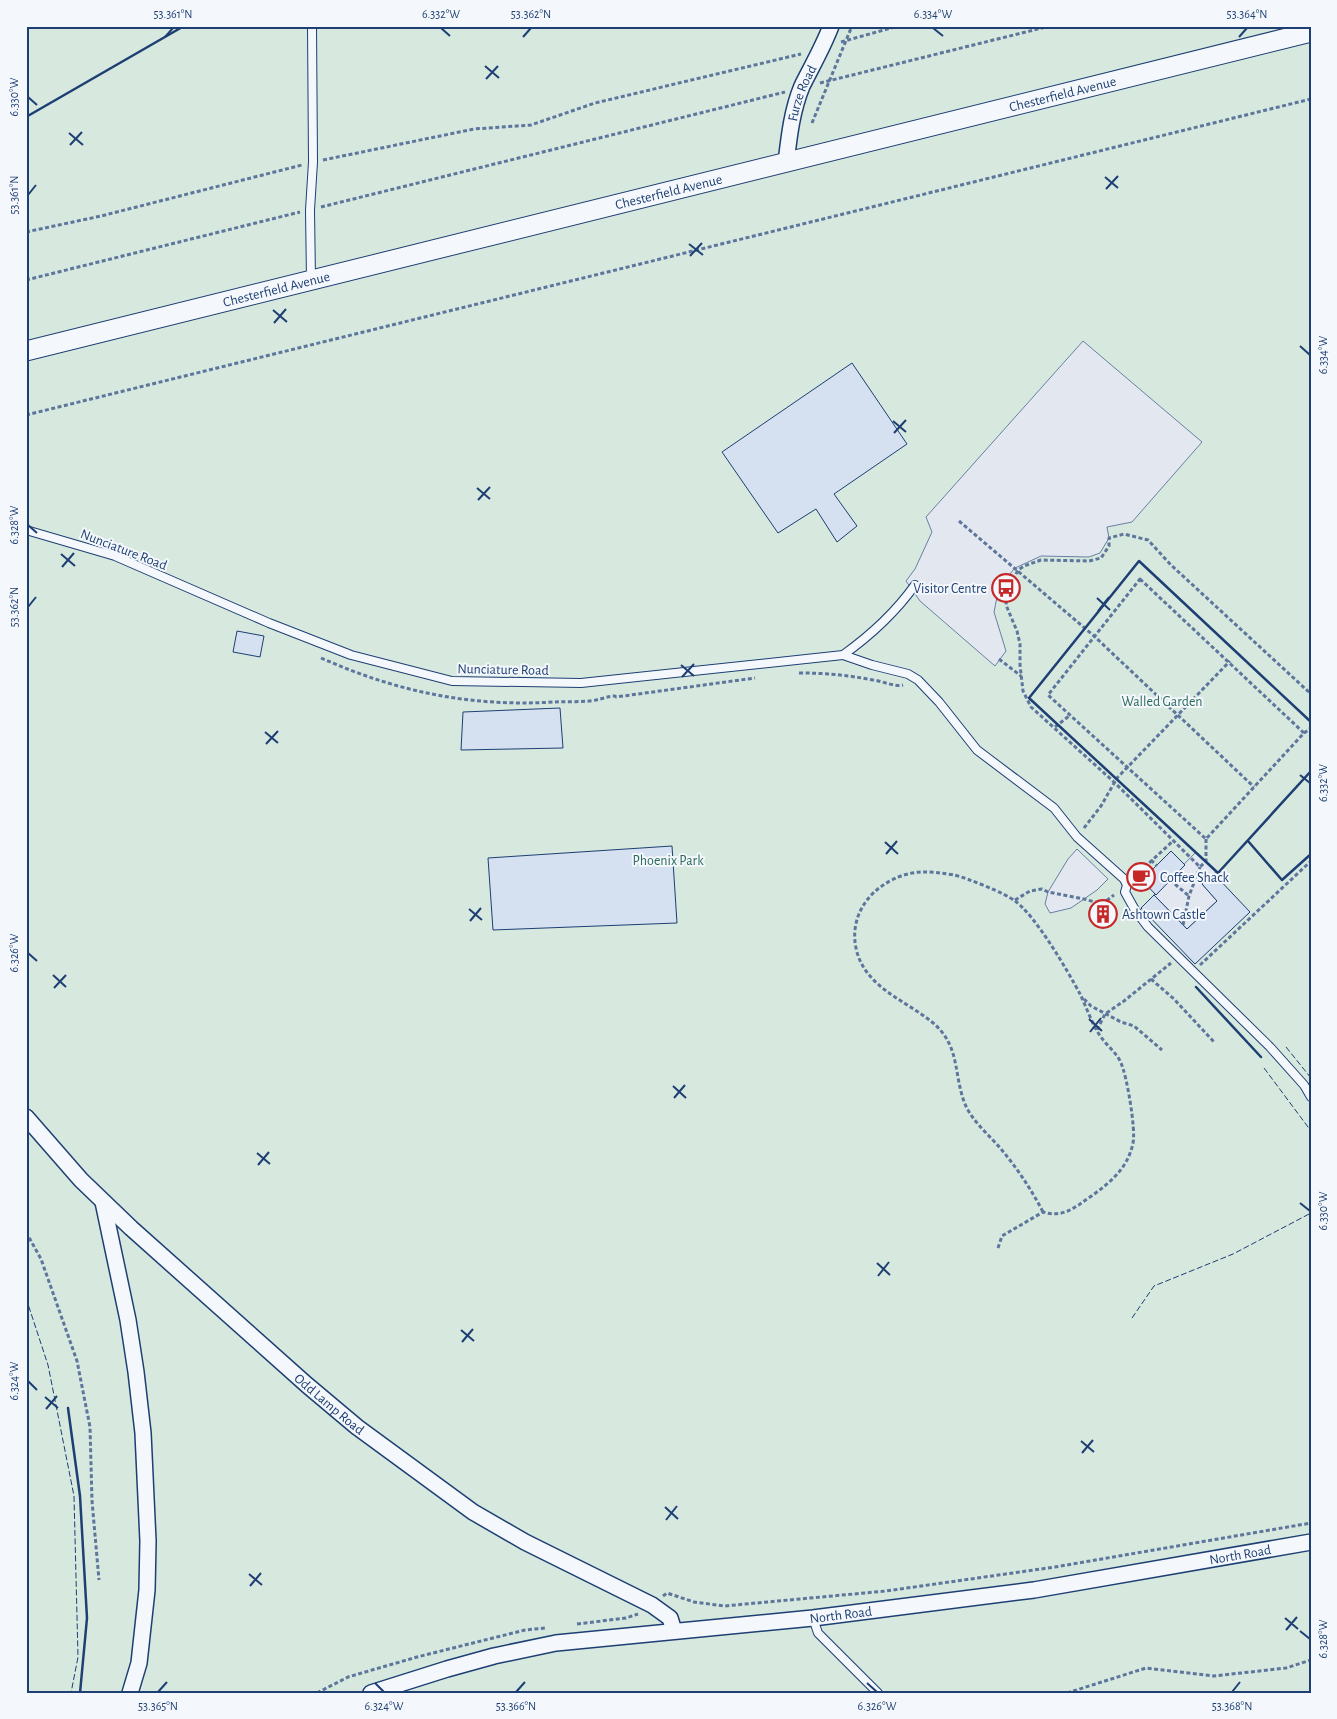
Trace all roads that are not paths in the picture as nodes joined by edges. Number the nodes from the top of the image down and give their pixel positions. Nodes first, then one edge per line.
1 (312, 26) edge
2 (831, 26) edge
3 (1311, 32) edge
4 (786, 163) junction
5 (311, 280) junction
6 (26, 351) edge
7 (26, 530) edge
8 (915, 584) dead end
9 (843, 655) junction
10 (1311, 1097) edge
11 (26, 1117) edge
12 (103, 1202) junction
13 (1311, 1542) edge
14 (812, 1618) junction
15 (674, 1631) junction
16 (130, 1693) edge
17 (371, 1693) edge
18 (878, 1693) edge

1 - 5 lane
2 - 4 street, Furze Road
3 - 4 street, Chesterfield Avenue
4 - 5 street, Chesterfield Avenue
5 - 6 street, Chesterfield Avenue
7 - 9 lane, Nunciature Road
8 - 9 lane, Nunciature Road
9 - 10 lane
11 - 12 street, Odd Lamp Road
12 - 15 street, Odd Lamp Road
12 - 16 street
13 - 14 street, North Road
14 - 15 street, North Road
14 - 18 lane
15 - 17 street, North Road

